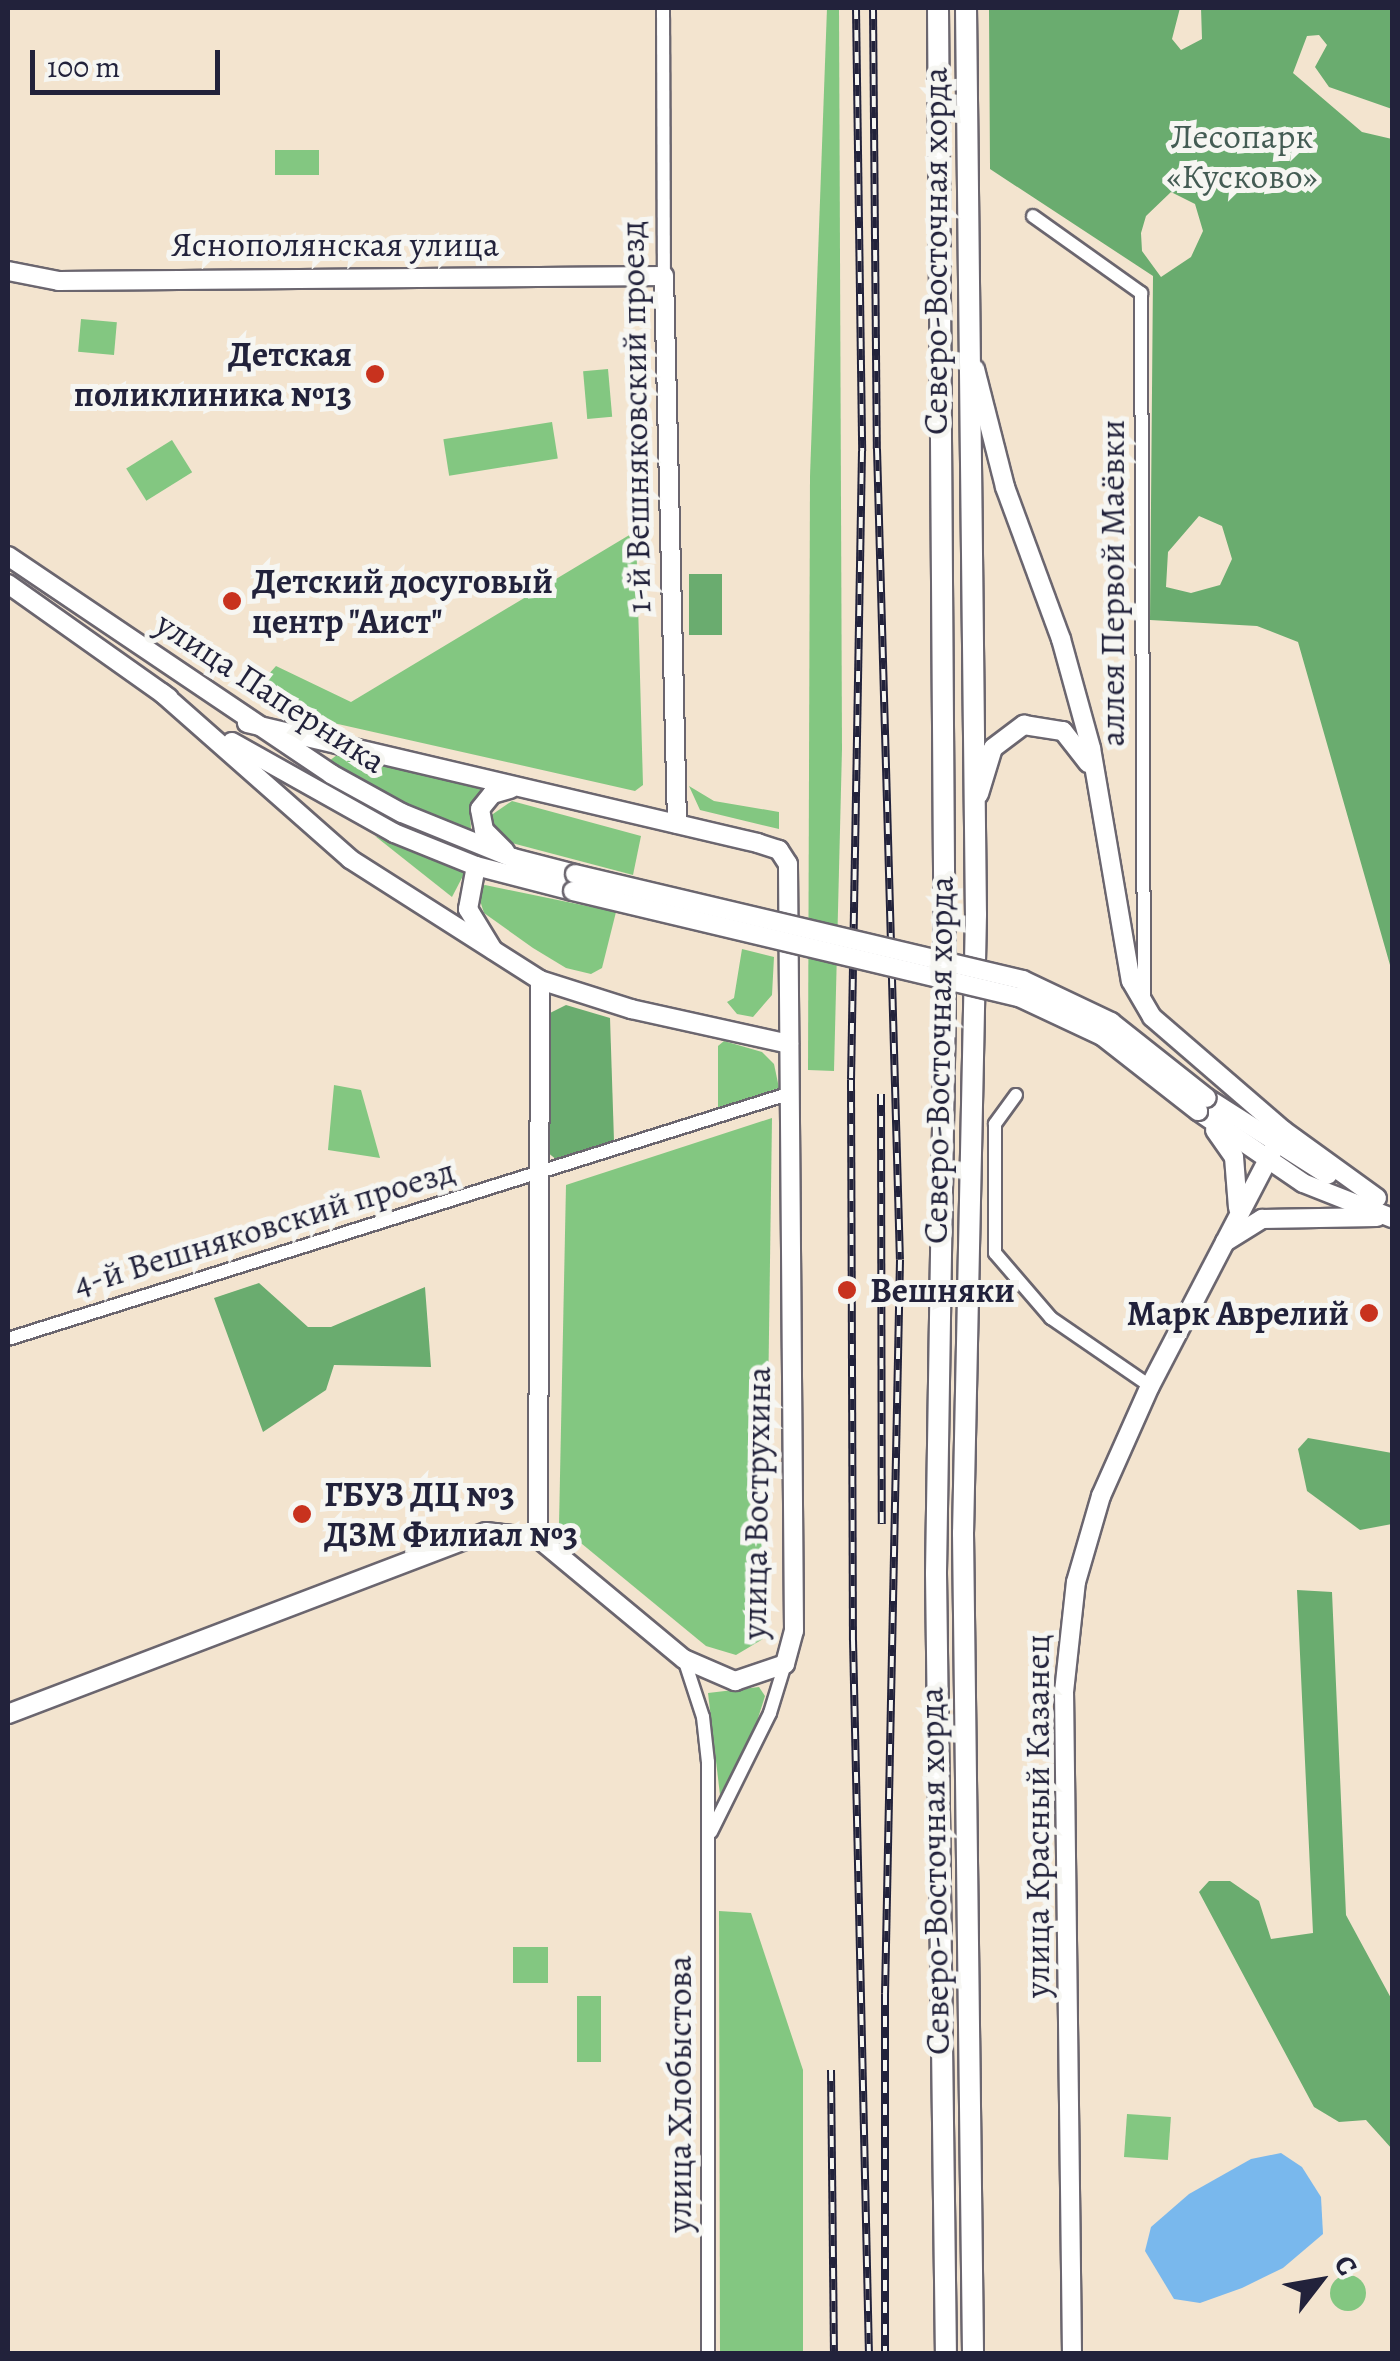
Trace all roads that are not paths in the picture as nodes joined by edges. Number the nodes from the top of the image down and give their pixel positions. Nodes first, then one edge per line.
1 (664, 8) edge
2 (938, 8) edge
3 (966, 8) edge
4 (1034, 216) dead end
5 (8, 271) edge
6 (664, 276) junction
7 (967, 320) junction
8 (8, 556) edge
9 (8, 584) edge
10 (162, 693) junction
11 (247, 722) junction
12 (1096, 778) junction
13 (510, 789) junction
14 (974, 814) junction
15 (676, 824) junction
16 (513, 858) junction
17 (476, 866) junction
18 (574, 882) junction
19 (496, 954) junction
20 (540, 980) junction
21 (1144, 1004) junction
22 (789, 1044) junction
23 (788, 1094) junction
24 (1016, 1095) dead end
25 (1202, 1105) junction
26 (1275, 1145) junction
27 (539, 1172) junction
28 (1387, 1209) edge
29 (1237, 1212) junction
30 (1217, 1251) junction
31 (8, 1339) edge
32 (1150, 1386) junction
33 (538, 1538) junction
34 (684, 1659) junction
35 (785, 1664) junction
36 (8, 1714) edge
37 (709, 1834) junction
38 (708, 2354) edge
39 (946, 2354) edge
40 (973, 2354) edge
41 (1072, 2354) edge

1 - 6 street, 1-й Вешняковский проезд
2 - 39 main road, Северо-Восточная хорда
3 - 7 main road, Северо-Восточная хорда
4 - 21 street, аллея Первой Маёвки
5 - 6 street, Яснополянская улица
6 - 15 street, 1-й Вешняковский проезд
7 - 12 street
7 - 14 main road, Северо-Восточная хорда
8 - 11 street, улица Паперника
9 - 10 street, улица Паперника
10 - 17 street, улица Паперника
10 - 19 street
11 - 13 street, улица Вострухина
11 - 16 street, улица Паперника
12 - 14 street
12 - 21 street
13 - 15 street, улица Вострухина
13 - 16 street
14 - 40 main road, Северо-Восточная хорда
15 - 22 street, улица Вострухина
16 - 18 street, улица Паперника
17 - 18 street, улица Паперника
17 - 19 street
18 - 25 street, bridge
19 - 20 street
20 - 22 street
20 - 27 street
21 - 26 street
22 - 23 street, улица Вострухина
23 - 27 street, 4-й Вешняковский проезд
23 - 35 street, улица Вострухина
24 - 32 street
25 - 26 street
25 - 29 street
26 - 28 street
26 - 29 street, улица Красный Казанец
27 - 31 street, 4-й Вешняковский проезд
27 - 33 street
28 - 30 street
29 - 30 street, улица Красный Казанец
30 - 32 street, улица Красный Казанец
32 - 41 street, улица Красный Казанец
33 - 34 street, улица Вострухина
33 - 36 street
34 - 35 street, улица Вострухина
34 - 37 street, улица Хлобыстова
35 - 37 street, улица Хлобыстова
37 - 38 street, улица Хлобыстова

